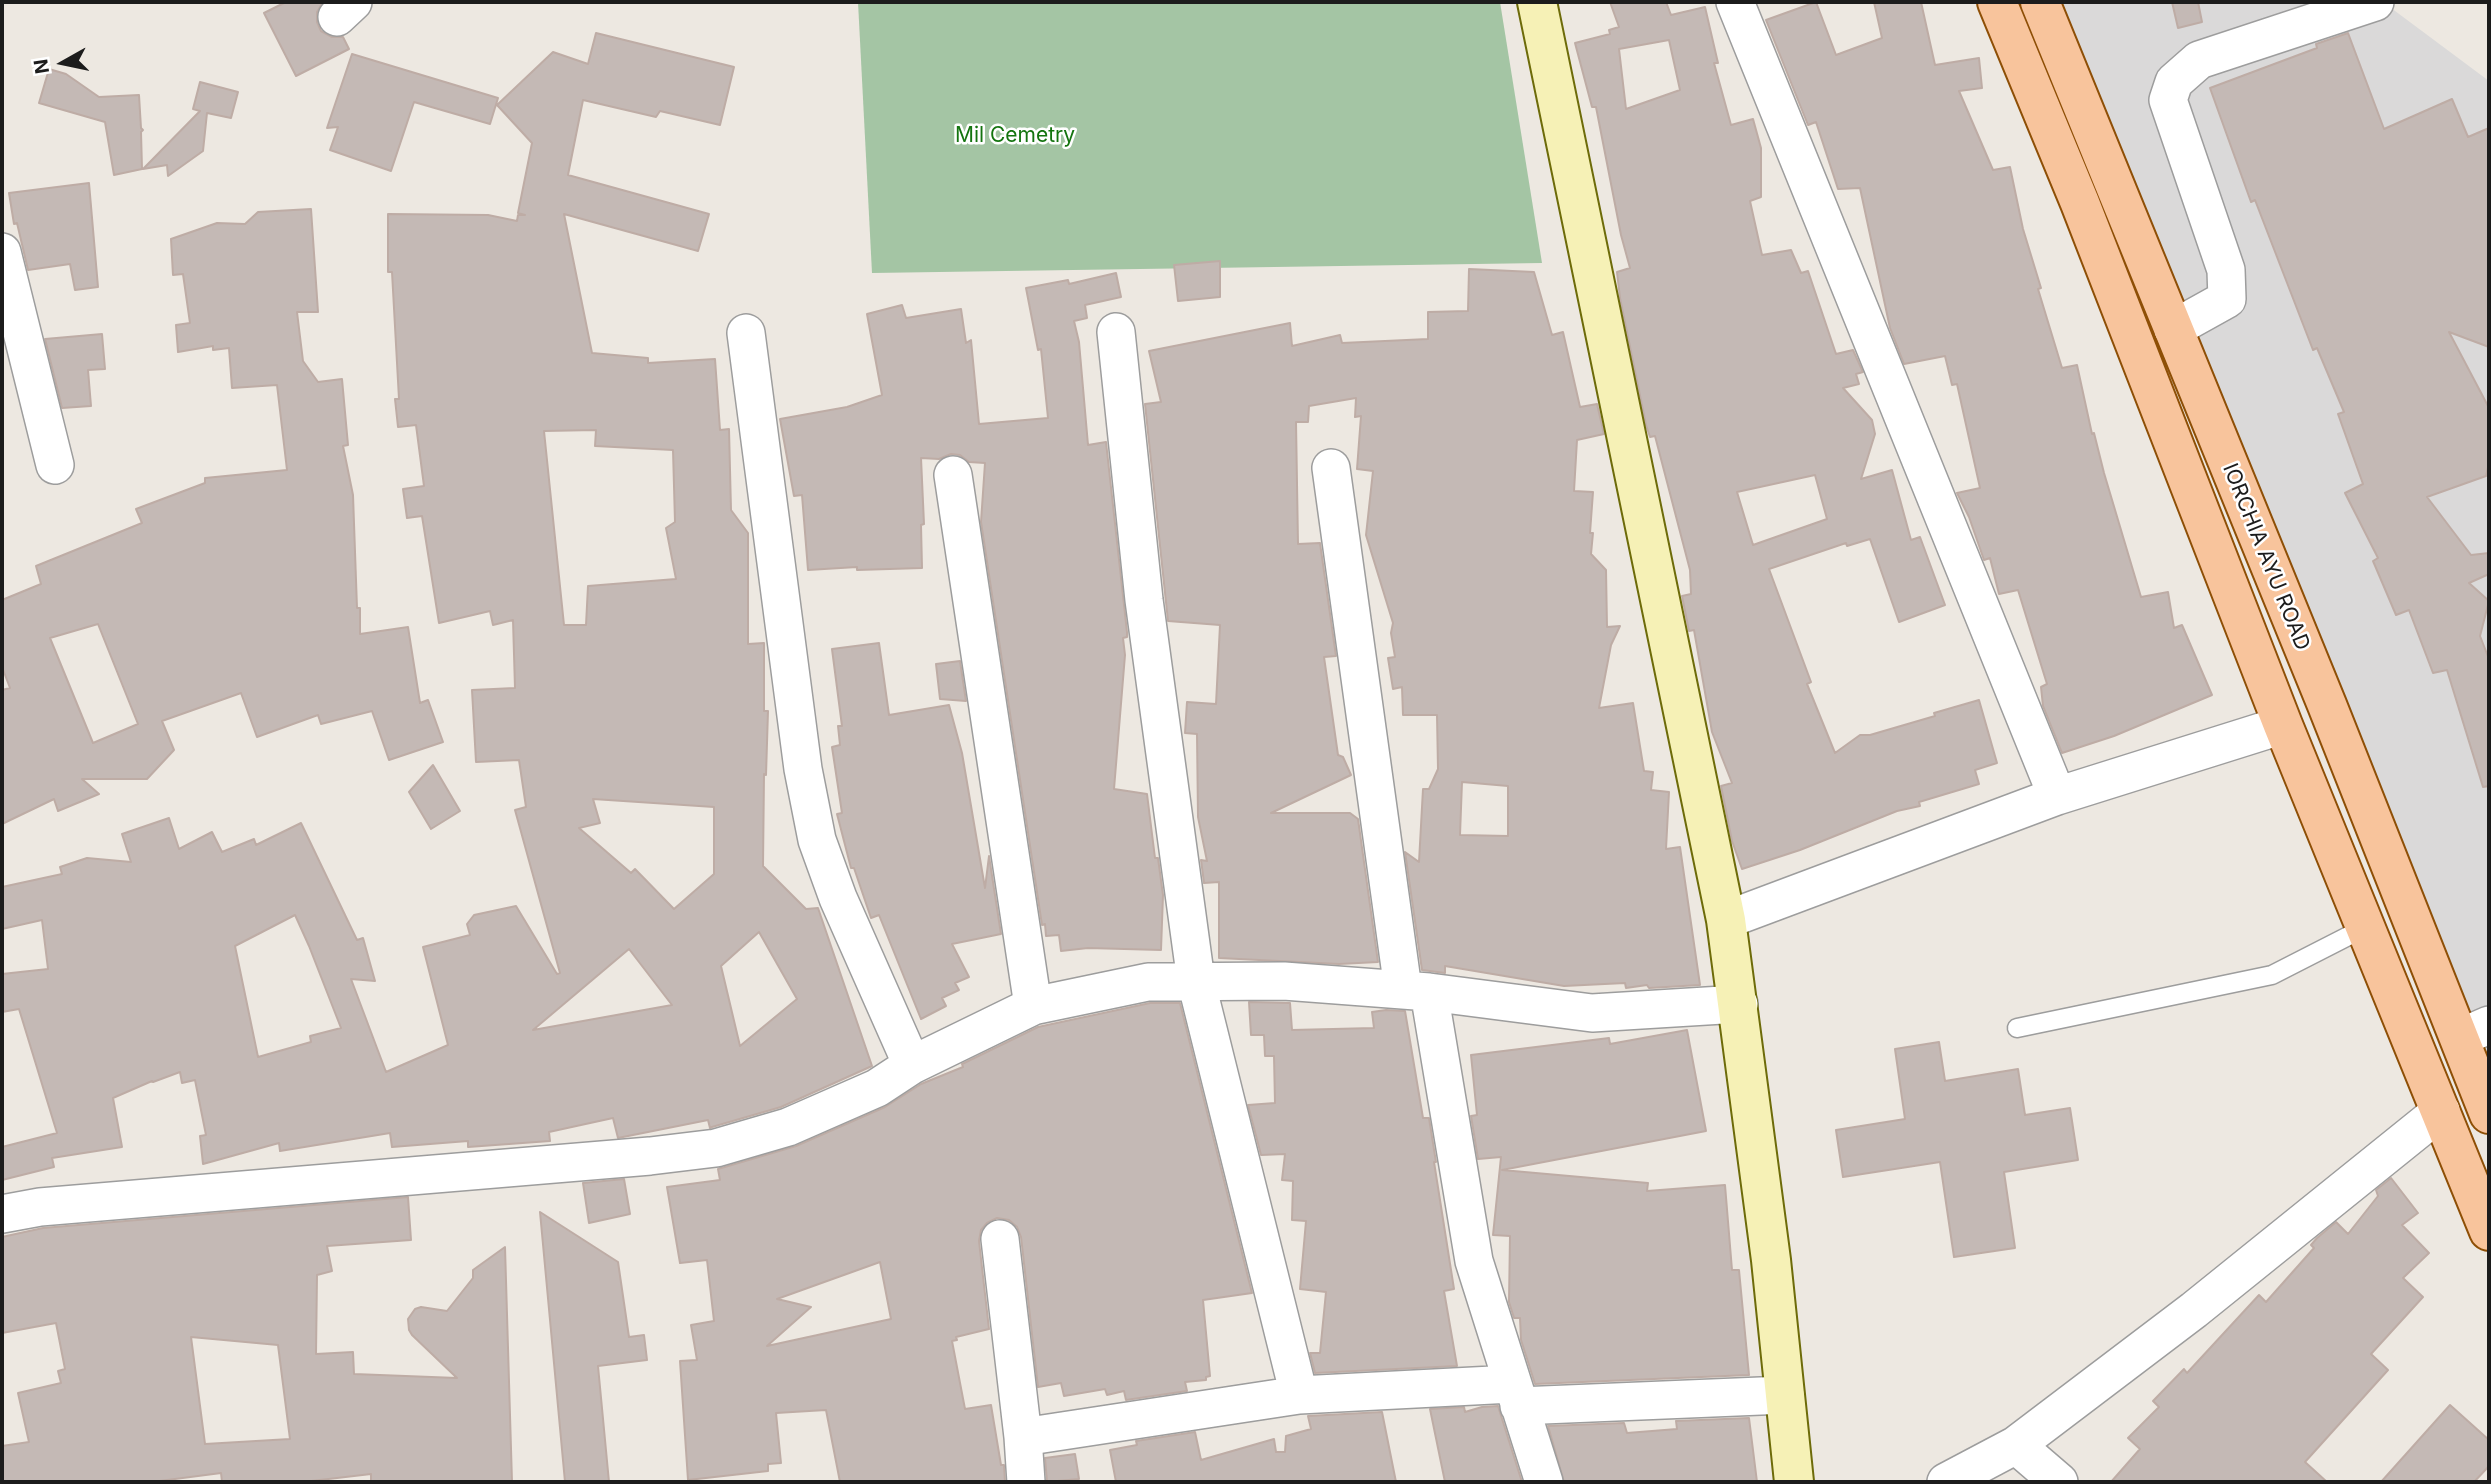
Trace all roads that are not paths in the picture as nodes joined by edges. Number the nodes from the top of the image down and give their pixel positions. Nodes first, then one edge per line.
1 (1537, 2) edge
2 (1735, 2) edge
3 (1997, 2) edge
4 (2040, 2) edge
5 (2375, 2) edge
6 (2, 251) edge
7 (2173, 329) junction
8 (1116, 332) dead end
9 (746, 333) dead end
10 (55, 465) dead end
11 (1331, 468) dead end
12 (953, 475) dead end
13 (2283, 725) junction
14 (2057, 796) junction
15 (1726, 920) junction
16 (2365, 927) junction
17 (1196, 981) junction
18 (1416, 990) junction
19 (1738, 1004) junction
20 (1033, 1006) junction
21 (2017, 1028) dead end
22 (2474, 1032) edge
23 (912, 1065) junction
24 (2441, 1111) junction
25 (2489, 1114) edge
26 (2, 1214) edge
27 (2489, 1231) edge
28 (1000, 1239) dead end
29 (1299, 1395) junction
30 (1515, 1395) junction
31 (1785, 1395) junction
32 (1023, 1437) junction
33 (2016, 1445) junction
34 (1026, 1482) edge
35 (1544, 1482) edge
36 (1794, 1482) edge
37 (1946, 1482) edge
38 (2059, 1482) edge

1 - 15 street
2 - 14 street
3 - 13 main road
4 - 7 main road, IORCHIA AYU ROAD
5 - 7 street
6 - 10 street
7 - 22 main road, IORCHIA AYU ROAD
8 - 17 street
9 - 23 street
11 - 18 street
12 - 20 street
13 - 14 street
13 - 16 main road
14 - 15 street
15 - 19 street
16 - 21 lane
16 - 24 main road
17 - 18 street
17 - 20 street
17 - 29 street
18 - 19 street
18 - 30 street
19 - 31 street
20 - 23 street
22 - 25 main road, IORCHIA AYU ROAD
23 - 26 street
24 - 27 main road
24 - 33 street
28 - 32 street
29 - 30 street
29 - 32 street
30 - 31 street
30 - 35 street
31 - 36 street
32 - 34 street
33 - 37 street
33 - 38 street

